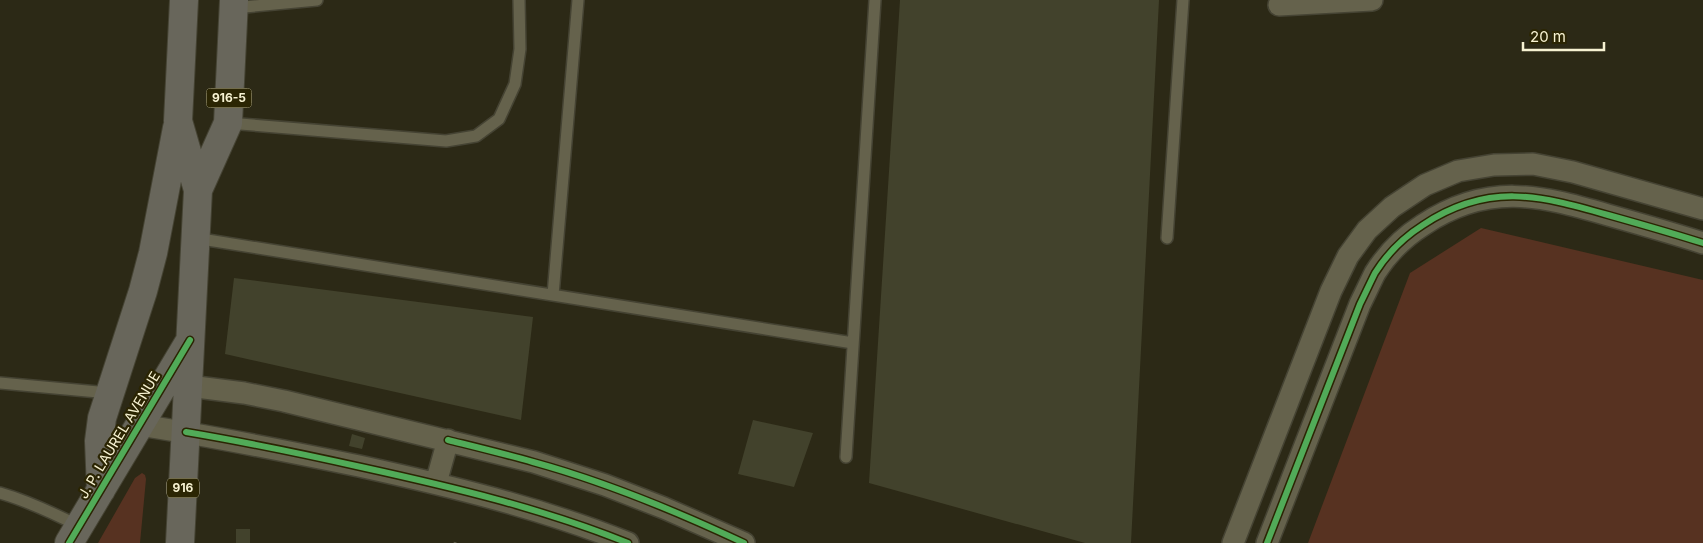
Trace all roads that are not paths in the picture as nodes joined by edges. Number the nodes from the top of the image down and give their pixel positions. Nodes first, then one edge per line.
1 (184, 0) edge
2 (317, 0) edge
3 (519, 0) edge
4 (578, 0) edge
5 (875, 0) edge
6 (1183, 0) edge
7 (1372, 0) edge
8 (234, 4) edge
9 (1279, 5) dead end
10 (178, 121) junction
11 (228, 123) junction
12 (198, 190) junction
13 (1703, 209) edge
14 (196, 238) junction
15 (1167, 238) dead end
16 (1703, 243) edge
17 (553, 295) junction
18 (190, 340) joint
19 (853, 343) junction
20 (0, 383) edge
21 (176, 385) junction
22 (109, 393) junction
23 (139, 425) junction
24 (186, 432) junction
25 (448, 440) junction
26 (846, 457) dead end
27 (436, 483) junction
28 (101, 490) junction
29 (0, 493) edge
30 (74, 535) edge
31 (180, 543) edge
32 (628, 543) edge
33 (744, 543) edge
34 (1233, 543) edge
35 (1267, 543) edge

1 - 10 main road, 916-5
2 - 8 lane
3 - 11 lane
4 - 17 lane
5 - 19 lane
6 - 15 lane
7 - 9 street
8 - 11 main road, 916-5
10 - 12 main road, 916-5
10 - 22 main road
11 - 12 main road, 916-5
12 - 14 main road, 916-5
13 - 34 street
14 - 17 lane
14 - 18 main road, 916-5
16 - 35 street
17 - 19 lane
18 - 21 main road, 916
19 - 26 lane
20 - 22 lane
21 - 23 main road, J. P. LAUREL AVENUE
21 - 24 main road, 916
21 - 25 street
22 - 28 main road
23 - 24 street
23 - 28 main road, J. P. LAUREL AVENUE
24 - 27 street
24 - 31 main road, 916
25 - 27 street
25 - 33 street
27 - 32 street
28 - 30 main road, J. P. LAUREL AVENUE
29 - 30 lane

